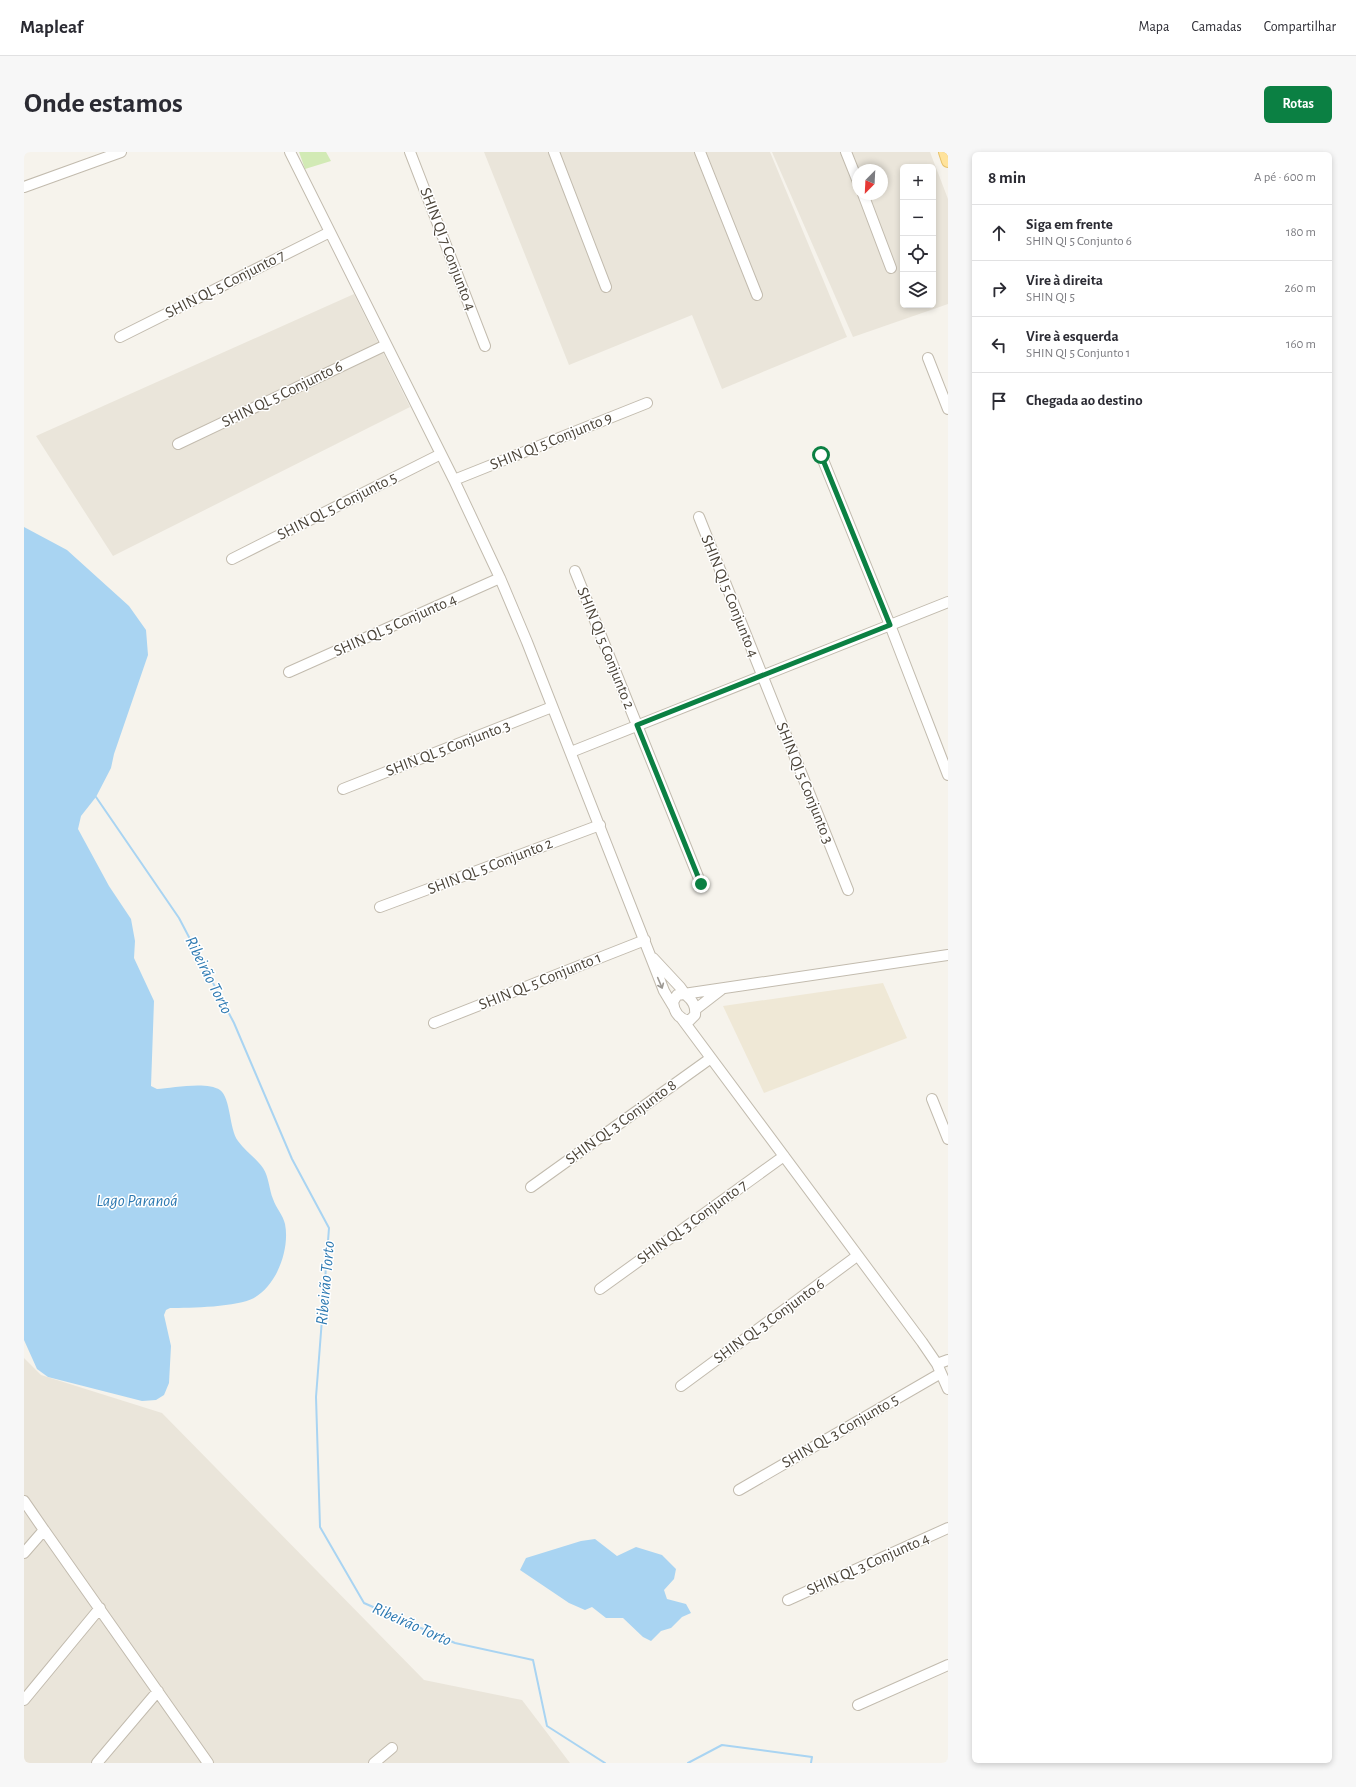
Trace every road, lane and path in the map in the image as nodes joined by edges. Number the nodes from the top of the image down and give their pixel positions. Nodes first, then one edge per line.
1 (120, 152) edge
2 (290, 152) edge
3 (410, 152) edge
4 (554, 152) edge
5 (700, 152) edge
6 (846, 152) edge
7 (945, 152) edge
8 (948, 161) edge
9 (852, 167) edge
10 (24, 187) edge
11 (864, 200) edge
12 (330, 232) junction
13 (891, 268) dead end
14 (606, 286) dead end
15 (757, 295) dead end
16 (120, 337) dead end
17 (386, 344) junction
18 (485, 346) dead end
19 (928, 358) dead end
20 (647, 403) dead end
21 (948, 409) edge
22 (178, 444) dead end
23 (441, 454) junction
24 (821, 455) dead end
25 (454, 480) junction
26 (699, 517) dead end
27 (232, 558) dead end
28 (575, 571) dead end
29 (500, 578) junction
30 (948, 602) edge
31 (890, 625) junction
32 (289, 672) dead end
33 (762, 675) junction
34 (552, 707) junction
35 (637, 725) junction
36 (571, 752) junction
37 (948, 775) edge
38 (343, 789) dead end
39 (600, 825) junction
40 (701, 884) dead end
41 (848, 890) dead end
42 (380, 907) dead end
43 (645, 940) junction
44 (948, 955) edge
45 (651, 957) junction
46 (722, 989) junction
47 (686, 994) junction
48 (673, 1006) junction
49 (695, 1014) junction
50 (682, 1019) junction
51 (434, 1023) dead end
52 (705, 1048) junction
53 (712, 1058) junction
54 (932, 1099) dead end
55 (948, 1139) edge
56 (784, 1156) junction
57 (531, 1187) dead end
58 (857, 1256) junction
59 (600, 1289) dead end
60 (948, 1360) edge
61 (939, 1369) junction
62 (681, 1386) dead end
63 (948, 1389) edge
64 (739, 1490) dead end
65 (24, 1501) edge
66 (948, 1528) edge
67 (44, 1530) junction
68 (24, 1554) edge
69 (788, 1600) dead end
70 (100, 1608) junction
71 (948, 1665) edge
72 (158, 1691) junction
73 (24, 1700) edge
74 (858, 1705) dead end
75 (392, 1748) dead end
76 (97, 1763) edge
77 (208, 1763) edge
78 (374, 1763) edge

1 - 10 street
2 - 12 street
3 - 18 street, SHIN QI 7 Conjunto 4
4 - 14 street
5 - 15 street
6 - 9 street
7 - 8 main road
11 - 13 street
12 - 16 street, SHIN QL 5 Conjunto 7
12 - 17 street
17 - 22 street, SHIN QL 5 Conjunto 6
17 - 23 street
19 - 21 street
20 - 25 street, SHIN QI 5 Conjunto 9
23 - 25 street
23 - 27 street, SHIN QL 5 Conjunto 5
24 - 31 street
25 - 29 street
26 - 33 street, SHIN QI 5 Conjunto 4
28 - 35 street, SHIN QI 5 Conjunto 2
29 - 32 street, SHIN QL 5 Conjunto 4
29 - 34 street
30 - 31 street
31 - 33 street
31 - 37 street
33 - 35 street
33 - 41 street, SHIN QI 5 Conjunto 3
34 - 36 street
34 - 38 street, SHIN QL 5 Conjunto 3
35 - 36 street
35 - 40 street, SHIN QI 5 Conjunto 2
36 - 39 street
39 - 42 street, SHIN QL 5 Conjunto 2
39 - 43 street
43 - 45 street
43 - 51 street, SHIN QL 5 Conjunto 1
44 - 46 street
45 - 47 street
45 -> 48 street
46 - 47 street
46 - 49 street
47 - 48 street
47 - 49 street
48 - 50 street
49 - 50 street
49 - 52 street
50 - 52 street
52 - 53 street
53 - 56 street
53 - 57 street, SHIN QL 3 Conjunto 8
54 - 55 street
56 - 58 street
56 - 59 street, SHIN QL 3 Conjunto 7
58 - 61 street
58 - 62 street, SHIN QL 3 Conjunto 6
60 - 61 street, SHIN QL 3 Conjunto 5
61 - 63 street
61 - 64 street, SHIN QL 3 Conjunto 5
65 - 67 street
66 - 69 street, SHIN QL 3 Conjunto 4
67 - 68 street
67 - 70 street
70 - 72 street
70 - 73 street
71 - 74 street
72 - 76 street
72 - 77 street
75 - 78 street

